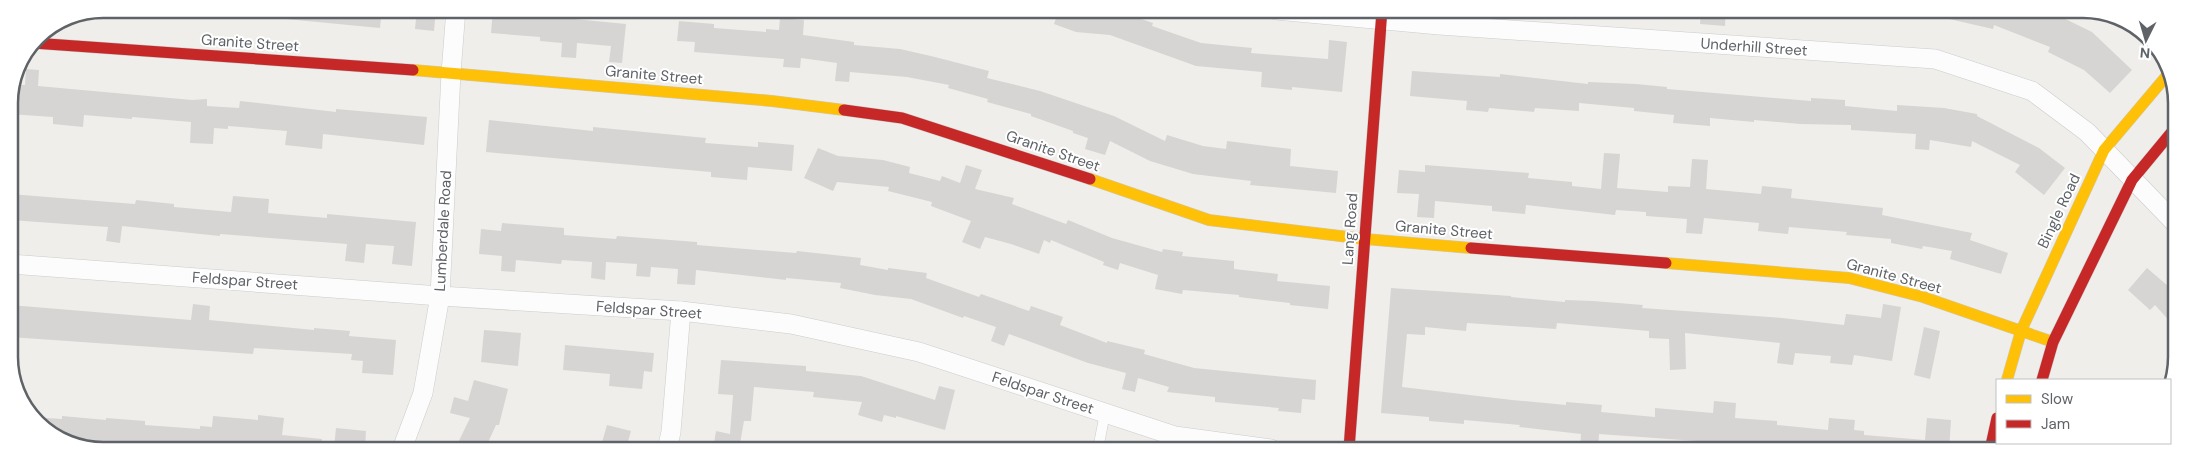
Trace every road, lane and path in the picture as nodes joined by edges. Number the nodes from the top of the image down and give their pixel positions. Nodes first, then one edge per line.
1 (455, 18) edge
2 (1382, 18) edge
3 (1420, 18) edge
4 (41, 44) edge
5 (451, 72) junction
6 (2165, 78) edge
7 (2168, 136) edge
8 (2104, 150) junction
9 (2132, 180) junction
10 (2168, 215) edge
11 (1365, 239) junction
12 (18, 265) edge
13 (440, 296) junction
14 (682, 311) junction
15 (2021, 331) junction
16 (2053, 342) junction
17 (2007, 379) edge
18 (2042, 379) edge
19 (1105, 413) junction
20 (1996, 423) edge
21 (405, 442) edge
22 (669, 442) edge
23 (1099, 442) edge
24 (1219, 442) edge
25 (1350, 442) edge
26 (1992, 442) edge

1 - 5 street, Lumberdale Road
2 - 11 street, Lang Road
3 - 8 street, Underhill Street
4 - 5 street, Granite Street
5 - 11 street, Granite Street
5 - 13 street, Lumberdale Road
6 - 8 street, Bingle Road
7 - 9 street
8 - 9 street, Underhill Street
8 - 15 street, Bingle Road
9 - 10 street, Underhill Street
9 - 16 street
11 - 15 street, Granite Street
11 - 25 street, Lang Road
12 - 13 street, Feldspar Street
13 - 14 street, Feldspar Street
13 - 21 street, Lumberdale Road
14 - 19 street, Feldspar Street
14 - 22 street
15 - 16 street, Granite Street
15 - 17 street, Bingle Road
16 - 18 street
19 - 23 lane
19 - 24 street, Feldspar Street
20 - 26 street

